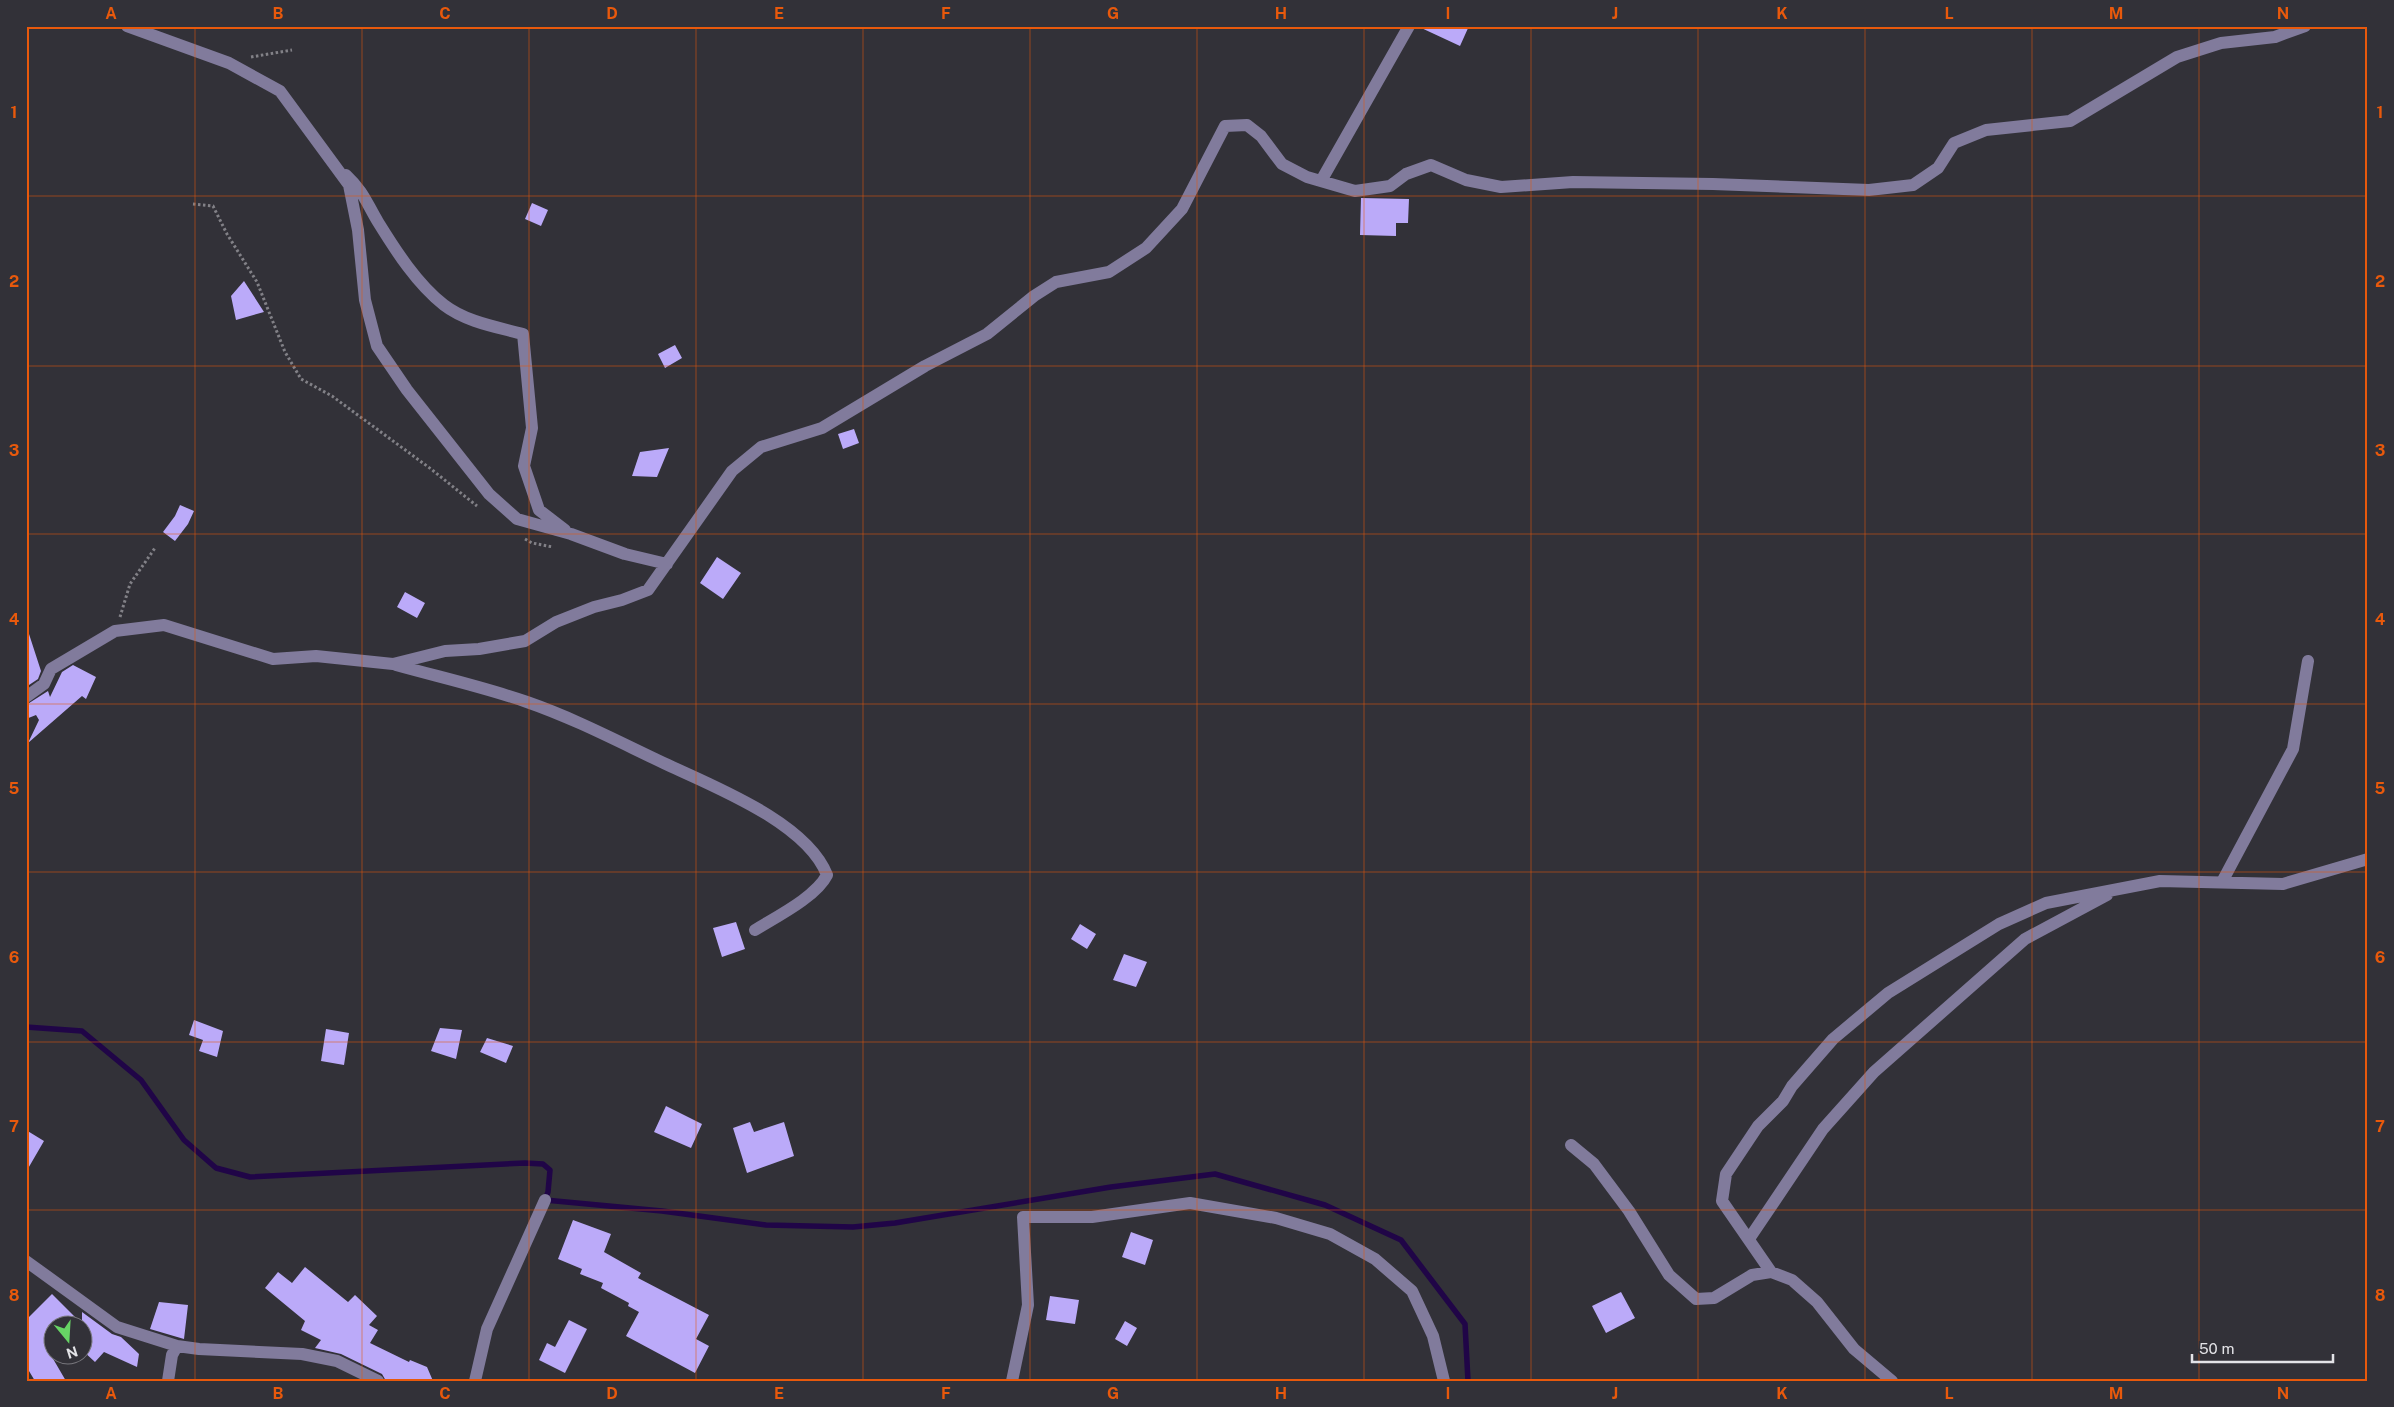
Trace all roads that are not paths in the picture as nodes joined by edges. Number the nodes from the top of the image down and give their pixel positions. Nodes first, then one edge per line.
1 (127, 26) edge
2 (1409, 26) edge
3 (2305, 26) edge
4 (329, 158) junction
5 (1321, 181) junction
6 (571, 534) junction
7 (667, 564) junction
8 (2308, 661) dead end
9 (394, 664) junction
10 (26, 697) edge
11 (2368, 859) edge
12 (2222, 882) junction
13 (2117, 890) junction
14 (755, 930) dead end
15 (1571, 1145) dead end
16 (545, 1200) dead end
17 (1749, 1239) junction
18 (26, 1261) edge
19 (1771, 1272) junction
20 (177, 1346) junction
21 (168, 1381) edge
22 (378, 1381) edge
23 (475, 1381) edge
24 (1012, 1381) edge
25 (1444, 1381) edge
26 (1892, 1381) edge

1 - 4 street
2 - 5 street
3 - 5 street
4 - 6 street
4 - 6 street
5 - 7 street
6 - 7 street
7 - 9 street
8 - 12 street
9 - 10 street
9 - 14 street
11 - 12 street
12 - 13 street
13 - 17 street
13 - 17 street
15 - 19 street
16 - 23 street
17 - 19 street
18 - 20 street
19 - 26 street
20 - 21 street
20 - 22 street
24 - 25 street

